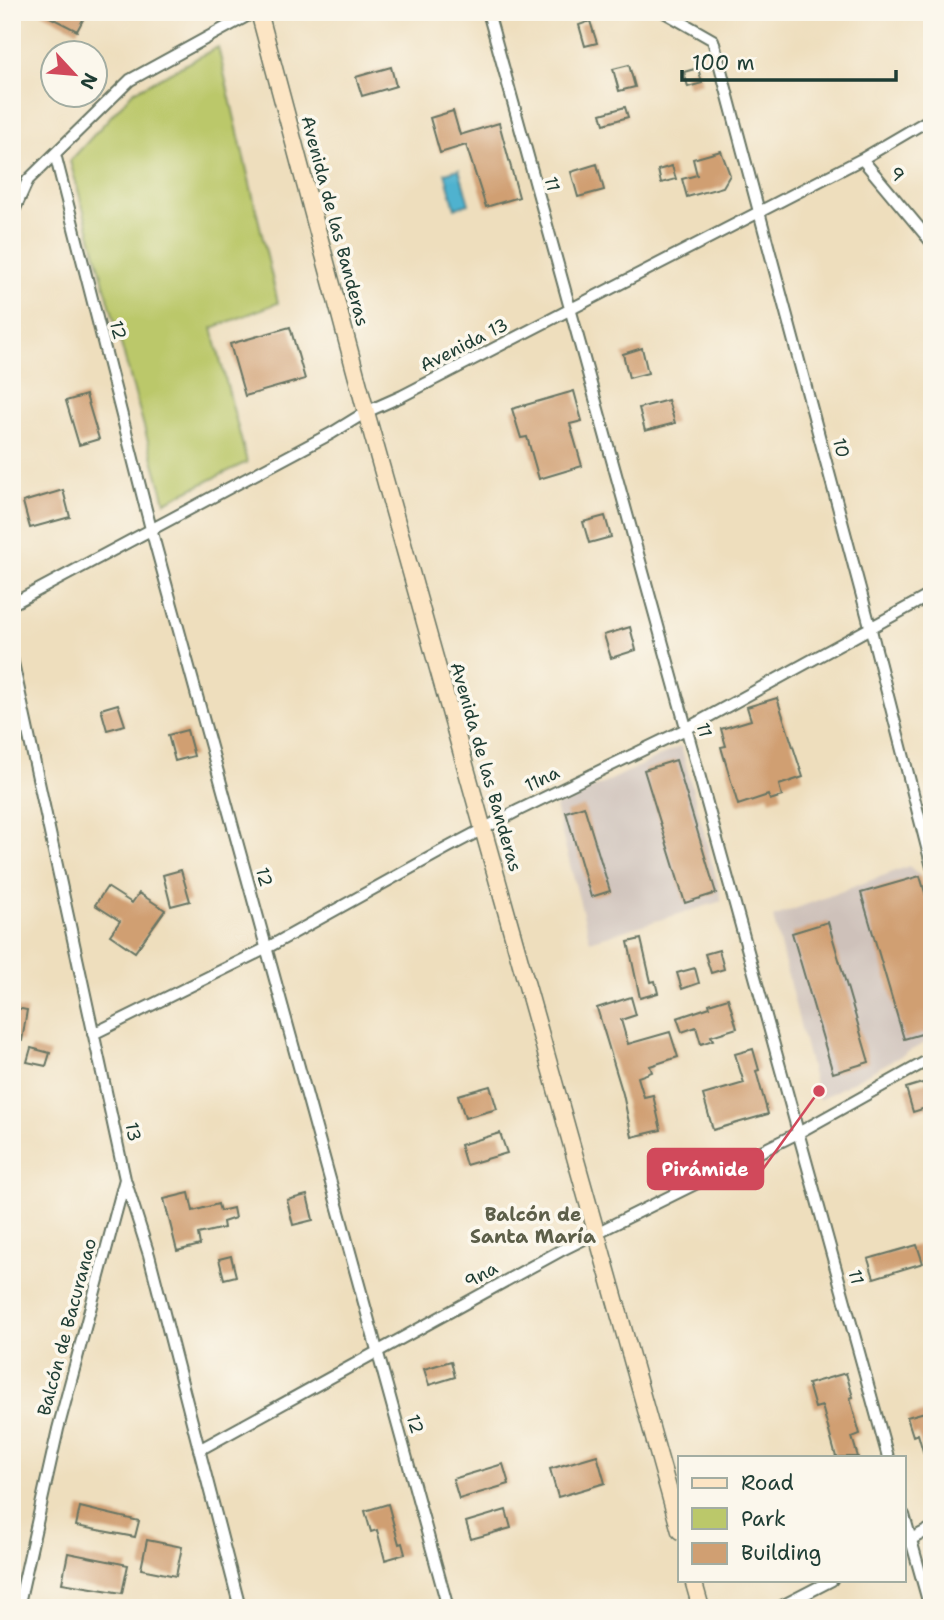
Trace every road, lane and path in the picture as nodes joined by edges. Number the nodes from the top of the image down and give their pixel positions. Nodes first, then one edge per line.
1 (256, 12) edge
2 (488, 12) edge
3 (664, 12) edge
4 (932, 118) edge
5 (55, 154) junction
6 (862, 159) junction
7 (759, 212) junction
8 (12, 215) edge
9 (932, 243) edge
10 (568, 310) junction
11 (366, 412) junction
12 (151, 529) junction
13 (932, 594) edge
14 (12, 604) edge
15 (870, 626) junction
16 (12, 658) edge
17 (685, 729) junction
18 (484, 830) junction
19 (932, 867) edge
20 (265, 949) junction
21 (93, 1034) junction
22 (932, 1058) edge
23 (798, 1133) junction
24 (125, 1179) junction
25 (597, 1233) junction
26 (377, 1353) junction
27 (200, 1450) junction
28 (888, 1456) edge
29 (678, 1524) edge
30 (932, 1528) edge
31 (907, 1541) edge
32 (694, 1582) edge
33 (828, 1582) edge
34 (18, 1608) edge
35 (240, 1608) edge
36 (448, 1608) edge
37 (701, 1608) edge
38 (778, 1608) edge
39 (930, 1608) edge

1 - 5 street
1 - 11 street, Avenida de las Banderas
2 - 10 street, 11
3 - 7 street, 10
4 - 6 street, Avenida 13
5 - 8 street
5 - 12 street, 12
6 - 7 street, Avenida 13
6 - 9 street, 9
7 - 10 street, Avenida 13
7 - 15 street, 10
10 - 11 street, Avenida 13
10 - 17 street, 11
11 - 12 street, Avenida 13
11 - 18 street, Avenida de las Banderas
12 - 14 street, Avenida 13
12 - 20 street, 12
13 - 15 street, 11na
15 - 17 street, 11na
15 - 19 street, 10
16 - 21 street, 13
17 - 18 street, 11na
17 - 23 street, 11
18 - 20 street, 11na
18 - 25 street, Avenida de las Banderas
20 - 21 street, 11na
20 - 26 street, 12
21 - 24 street, 13
22 - 23 street, 9na
23 - 25 street, 9na
23 - 28 street, 11
24 - 27 street, 13
24 - 34 street, Balcón de Bacuranao
25 - 26 street, 9na
25 - 29 street, Avenida de las Banderas
26 - 27 street, 9na
26 - 36 street, 12
27 - 35 street, 13
30 - 31 street
31 - 39 street
32 - 37 street
33 - 38 street

